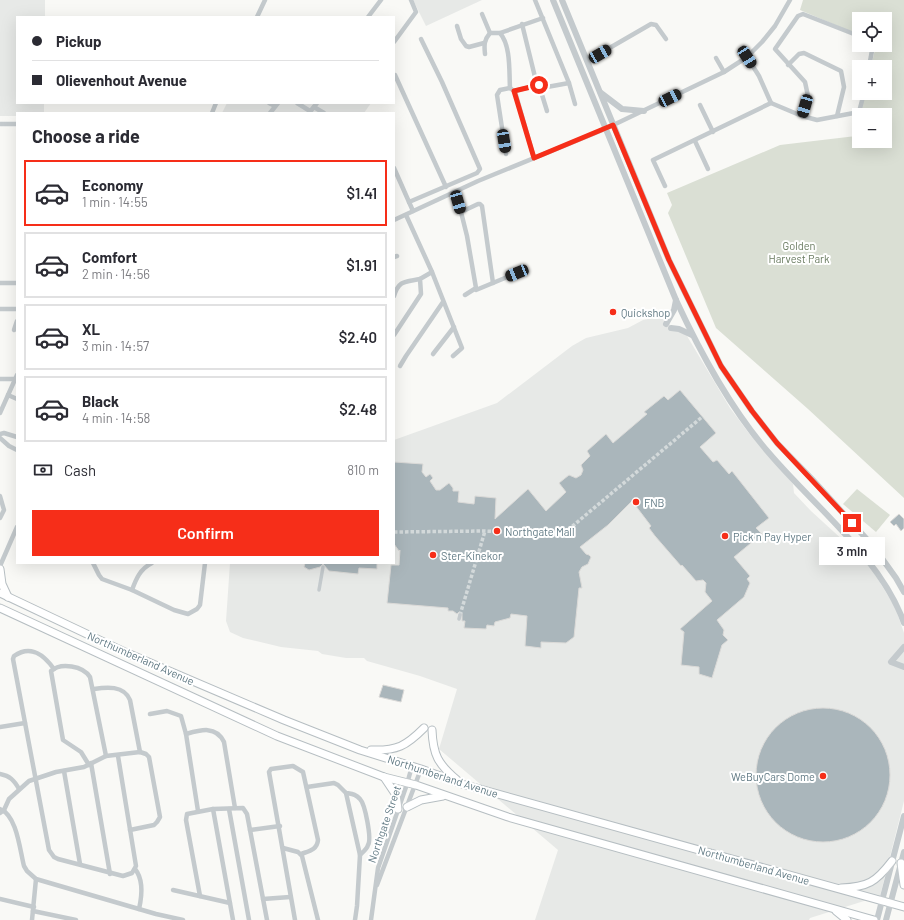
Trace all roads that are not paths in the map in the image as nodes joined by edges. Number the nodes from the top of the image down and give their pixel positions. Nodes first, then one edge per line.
1 (265, 0) edge
2 (380, 0) edge
3 (411, 0) edge
4 (536, 0) edge
5 (553, 0) edge
6 (562, 0) edge
7 (790, 0) edge
8 (482, 14) dead end
9 (258, 16) edge
10 (369, 16) edge
11 (543, 18) junction
12 (522, 24) junction
13 (457, 26) dead end
14 (500, 32) junction
15 (490, 33) junction
16 (852, 33) edge
17 (421, 39) dead end
18 (666, 39) dead end
19 (395, 41) edge
20 (484, 43) junction
21 (485, 54) dead end
22 (747, 57) junction
23 (716, 58) dead end
24 (587, 61) junction
25 (788, 65) junction
26 (724, 72) junction
27 (395, 75) dead end
28 (569, 83) junction
29 (539, 85) junction
30 (512, 90) junction
31 (600, 92) junction
32 (862, 100) edge
33 (771, 103) junction
34 (300, 104) edge
35 (575, 104) dead end
36 (700, 105) dead end
37 (312, 109) edge
38 (644, 111) junction
39 (547, 112) dead end
40 (802, 116) junction
41 (837, 116) junction
42 (0, 124) edge
43 (16, 124) edge
44 (613, 125) junction
45 (605, 129) junction
46 (713, 132) junction
47 (695, 141) junction
48 (506, 154) dead end
49 (534, 158) junction
50 (395, 170) edge
51 (708, 170) dead end
52 (665, 186) dead end
53 (446, 187) junction
54 (456, 192) junction
55 (409, 202) junction
56 (413, 211) junction
57 (461, 212) junction
58 (406, 215) junction
59 (395, 220) edge
60 (432, 272) junction
61 (517, 273) dead end
62 (420, 279) junction
63 (0, 283) edge
64 (16, 283) edge
65 (493, 283) junction
66 (476, 290) junction
67 (395, 293) edge
68 (465, 295) dead end
69 (676, 300) junction
70 (444, 302) junction
71 (0, 309) edge
72 (16, 309) edge
73 (16, 324) edge
74 (454, 327) junction
75 (14, 330) dead end
76 (395, 334) edge
77 (692, 335) junction
78 (433, 354) dead end
79 (453, 356) dead end
80 (400, 366) dead end
81 (16, 377) edge
82 (0, 379) edge
83 (8, 395) junction
84 (16, 399) edge
85 (0, 413) edge
86 (0, 434) edge
87 (16, 437) edge
88 (0, 438) edge
89 (16, 450) edge
90 (0, 496) edge
91 (0, 518) edge
92 (16, 529) edge
93 (94, 564) edge
94 (150, 564) edge
95 (205, 564) edge
96 (0, 566) edge
97 (323, 567) dead end
98 (0, 569) edge
99 (132, 590) junction
100 (319, 590) dead end
101 (904, 592) edge
102 (0, 593) edge
103 (8, 597) junction
104 (2, 610) edge
105 (904, 623) edge
106 (904, 647) edge
107 (904, 667) edge
108 (54, 669) junction
109 (94, 689) junction
110 (150, 714) dead end
111 (26, 723) junction
112 (0, 727) edge
113 (424, 728) dead end
114 (432, 730) dead end
115 (186, 734) junction
116 (360, 750) junction
117 (140, 752) junction
118 (106, 756) junction
119 (118, 756) junction
120 (90, 764) junction
121 (412, 766) junction
122 (421, 769) junction
123 (64, 771) junction
124 (0, 774) edge
125 (384, 777) junction
126 (36, 778) junction
127 (407, 783) junction
128 (462, 784) junction
129 (416, 786) junction
130 (307, 787) junction
131 (19, 789) junction
132 (346, 793) junction
133 (445, 796) junction
134 (407, 807) junction
135 (235, 808) junction
136 (213, 809) junction
137 (229, 809) junction
138 (398, 809) junction
139 (1, 811) edge
140 (198, 811) junction
141 (904, 816) edge
142 (280, 826) junction
143 (130, 830) junction
144 (250, 830) junction
145 (283, 848) junction
146 (904, 852) edge
147 (301, 854) junction
148 (360, 855) junction
149 (892, 861) junction
150 (80, 864) junction
151 (901, 864) junction
152 (136, 869) junction
153 (110, 874) junction
154 (36, 879) junction
155 (904, 885) edge
156 (835, 888) junction
157 (376, 889) junction
158 (172, 890) dead end
159 (200, 896) junction
160 (290, 897) junction
161 (0, 899) edge
162 (263, 900) junction
163 (881, 902) junction
164 (230, 903) junction
165 (890, 904) junction
166 (904, 907) edge
167 (33, 909) junction
168 (139, 909) junction
169 (833, 909) junction
170 (156, 914) junction
171 (62, 918) edge
172 (32, 920) edge
173 (76, 920) edge
174 (156, 920) edge
175 (183, 920) edge
176 (233, 920) edge
177 (250, 920) edge
178 (267, 920) edge
179 (295, 920) edge
180 (318, 920) edge
181 (355, 920) edge
182 (371, 920) edge
183 (847, 920) edge
184 (874, 920) edge
185 (877, 920) edge
186 (886, 920) edge

1 - 9 street
2 - 10 street
3 - 19 street
4 - 11 street
5 - 45 street
6 - 24 street
7 - 22 street
8 - 15 street
11 - 12 street
11 - 28 street
12 - 14 street
12 - 29 street
13 - 20 street
14 - 15 street
14 - 30 street
15 - 20 street
16 - 25 street
17 - 53 street
18 - 24 street
20 - 21 street
22 - 26 street
22 - 33 street
23 - 26 street
24 - 31 street
25 - 40 street
25 - 41 street
26 - 38 street
27 - 53 street
28 - 29 street
28 - 35 street
29 - 30 street
29 - 39 street
30 - 48 street
30 - 49 street
31 - 38 street
31 - 44 street
32 - 41 street
33 - 40 street
33 - 46 street
34 - 37 street
36 - 46 street
38 - 44 street
40 - 41 street
42 - 43 street
44 - 45 street
44 - 101 street
45 - 49 street
45 - 69 street
46 - 47 street
47 - 51 street
47 - 52 street
49 - 54 street
50 - 55 street
53 - 55 street
54 - 56 street
54 - 57 street
55 - 56 street
56 - 58 street
57 - 65 street
57 - 66 street
58 - 59 street
58 - 60 street
60 - 62 street
60 - 70 street
61 - 65 street
62 - 67 street
62 - 76 street
63 - 64 street
65 - 66 street
66 - 68 street
69 - 77 street
69 - 77 street
70 - 74 street
70 - 80 street
71 - 72 street
73 - 75 street
74 - 78 street
74 - 79 street
77 - 105 street
81 - 82 street
81 - 83 street
83 - 84 street
83 - 85 street
86 - 87 street
88 - 89 street
90 - 91 street
92 - 96 street
93 - 99 street
94 - 99 street
95 - 99 street
97 - 100 street
98 - 103 main road
102 - 103 main road, Northumberland Avenue
103 - 116 main road, Northumberland Avenue
104 - 125 main road, Northumberland Avenue
106 - 107 street
108 - 109 street
108 - 111 street
108 - 120 street
109 - 117 street
109 - 118 street
110 - 115 street
111 - 112 street
111 - 126 street
113 - 116 main road
114 - 128 main road
115 - 135 street
115 - 140 street
116 - 121 main road, Northumberland Avenue
117 - 119 street
117 - 143 street
118 - 119 street
118 - 120 street
119 - 143 street
120 - 123 street
120 - 153 street
121 - 122 main road, Northumberland Avenue
121 - 127 street, Northgate Street
122 - 128 main road, Northumberland Avenue
122 - 129 street, Northgate Street
123 - 126 street
123 - 150 street
124 - 131 street
125 - 127 main road, Northumberland Avenue
125 - 138 main road
126 - 131 street
126 - 150 street
127 - 129 main road, Northumberland Avenue
127 - 138 street, Northgate Street
128 - 156 main road, Northumberland Avenue
129 - 133 main road, Northumberland Avenue
129 - 134 street, Northgate Street
130 - 132 street
130 - 142 street
130 - 147 street
131 - 139 street
132 - 148 street
132 - 148 street
133 - 134 main road
133 - 169 main road, Northumberland Avenue
134 - 157 street, Northgate Street
135 - 137 street
135 - 144 street
136 - 137 street
136 - 140 street
136 - 164 street
137 - 177 street
138 - 157 street, Northgate Street
139 - 154 street
140 - 159 street
141 - 149 street
142 - 144 street
142 - 145 street
143 - 152 street
144 - 162 street
145 - 147 street
145 - 160 street
146 - 151 street
147 - 180 street
148 - 181 street
149 - 156 main road
149 - 163 street
150 - 153 street
151 - 155 main road
151 - 165 street
152 - 153 street
152 - 168 street
154 - 167 street
154 - 168 street
156 - 163 main road, Northumberland Avenue
157 - 182 street, Northgate Street
158 - 159 street
159 - 164 street
160 - 162 street
160 - 179 street
161 - 167 street
162 - 178 street
163 - 165 main road, Northumberland Avenue
163 - 185 street
164 - 176 street
165 - 166 main road, Northumberland Avenue
165 - 186 street
167 - 171 street
167 - 172 street
168 - 170 street
169 - 183 main road
169 - 184 main road, Northumberland Avenue
170 - 174 street
170 - 175 street
171 - 173 street

